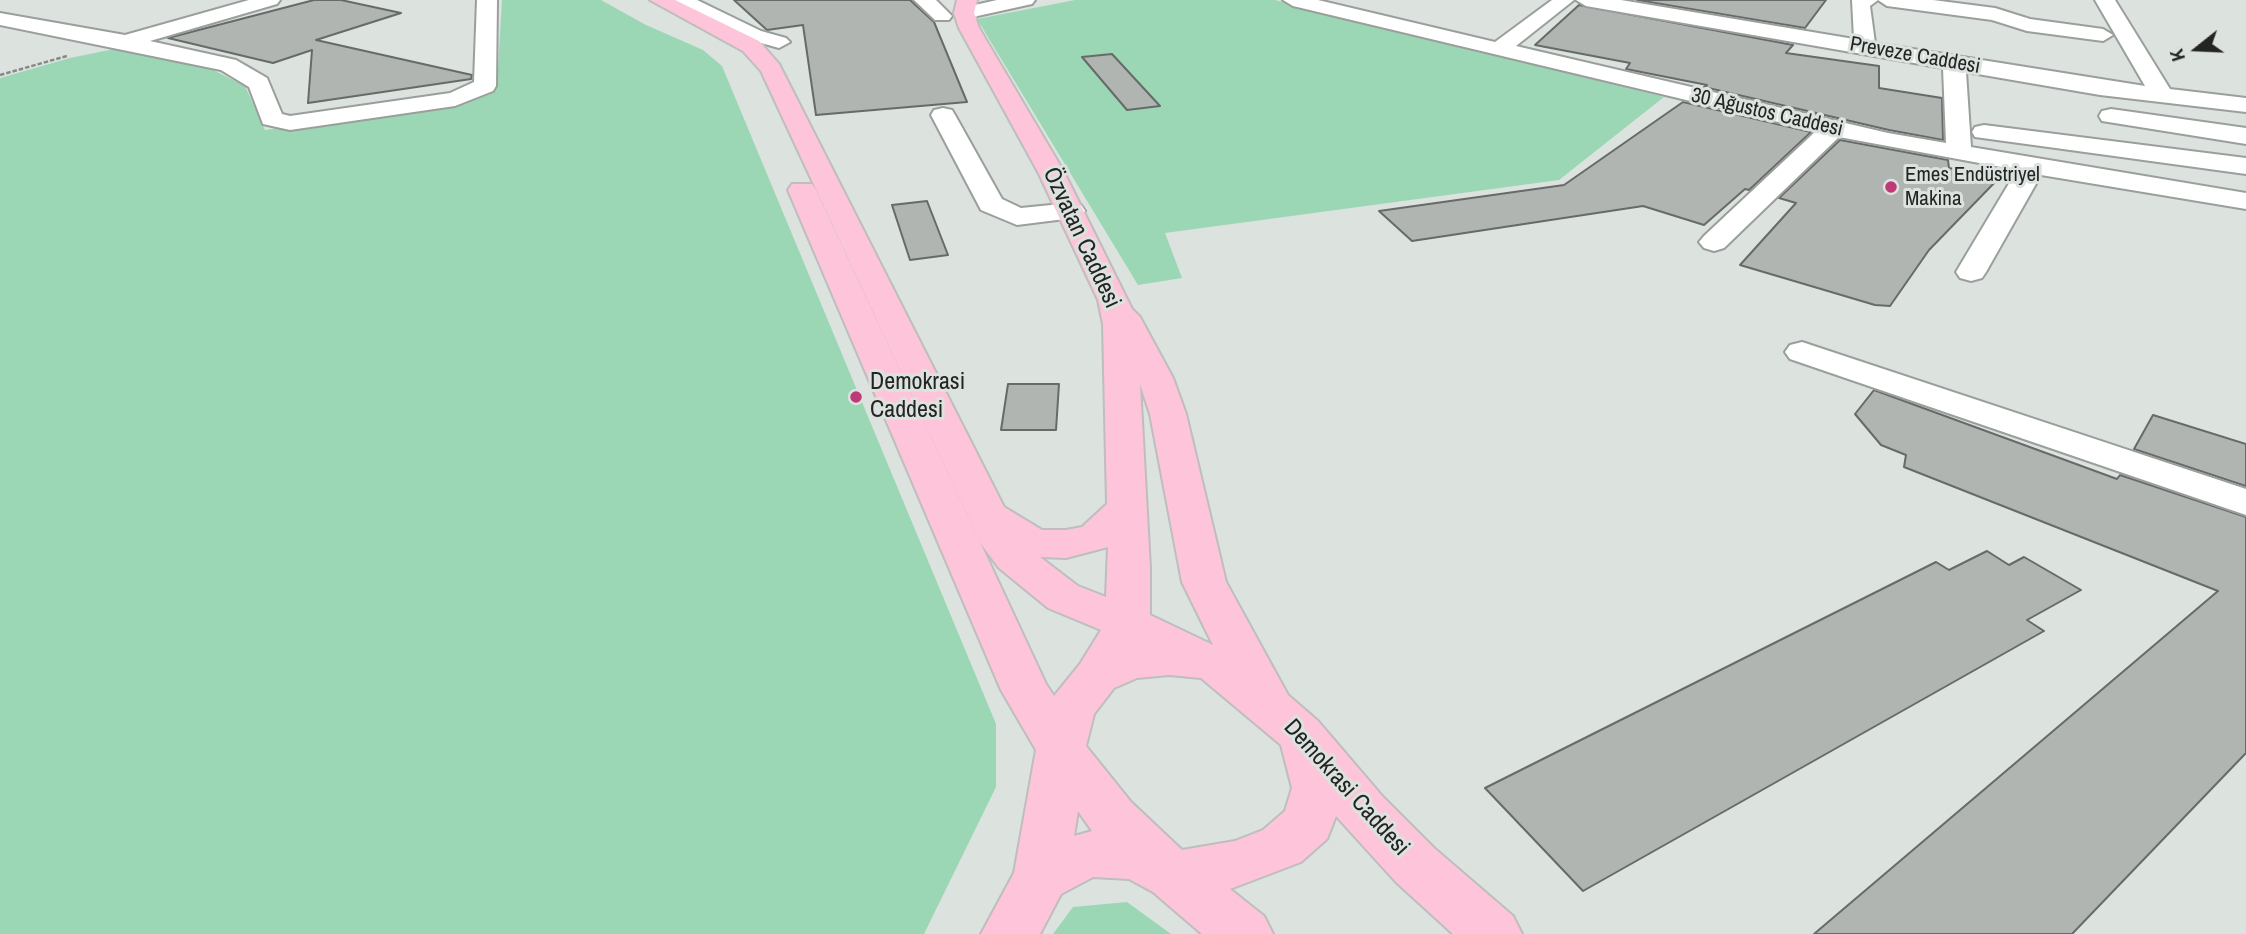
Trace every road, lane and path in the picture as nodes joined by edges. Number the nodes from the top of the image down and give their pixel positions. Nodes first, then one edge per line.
1 (270, 0) edge
2 (486, 0) edge
3 (632, 0) edge
4 (660, 0) edge
5 (681, 0) edge
6 (924, 0) edge
7 (1025, 0) edge
8 (1293, 0) edge
9 (1564, 0) edge
10 (1586, 0) edge
11 (1868, 0) edge
12 (1887, 0) edge
13 (2105, 0) edge
14 (958, 10) edge
15 (0, 19) edge
16 (2103, 35) dead end
17 (779, 41) dead end
18 (126, 42) junction
19 (1865, 48) junction
20 (1499, 49) junction
21 (1954, 63) junction
22 (0, 75) edge
23 (2162, 95) junction
24 (2246, 105) edge
25 (943, 115) dead end
26 (2111, 116) dead end
27 (1833, 129) junction
28 (2246, 136) edge
29 (1958, 139) junction
30 (2033, 166) junction
31 (2246, 166) edge
32 (2246, 201) edge
33 (1070, 211) junction
34 (1714, 242) dead end
35 (1971, 272) dead end
36 (1114, 300) junction
37 (1802, 352) dead end
38 (2246, 503) edge
39 (1127, 508) junction
40 (989, 515) junction
41 (1127, 623) junction
42 (1217, 666) junction
43 (1097, 676) junction
44 (1288, 722) junction
45 (1063, 753) junction
46 (1172, 875) junction
47 (1041, 877) junction
48 (1010, 934) edge
49 (1244, 934) edge
50 (1493, 934) edge

1 - 18 street
2 - 18 street
3 - 45 main road
4 - 40 main road, Demokrasi Caddesi
5 - 17 street
6 - 14 street
7 - 14 street
8 - 20 street, 30 Ağustos Caddesi
9 - 20 street
10 - 19 street, Preveze Caddesi
11 - 19 street
12 - 16 street
13 - 23 street
14 - 33 main road, Özvatan Caddesi
15 - 18 street
18 - 22 path
19 - 21 street, Preveze Caddesi
20 - 27 street, 30 Ağustos Caddesi
21 - 23 street, Preveze Caddesi
21 - 29 street
23 - 24 street, Preveze Caddesi
25 - 33 street
26 - 28 street
27 - 29 street, 30 Ağustos Caddesi
27 - 34 street
29 - 30 street, 30 Ağustos Caddesi
29 - 31 street
30 - 32 street, 30 Ağustos Caddesi
30 - 35 street
33 - 36 main road, Özvatan Caddesi
36 - 39 main road, Özvatan Caddesi
36 - 44 main road
37 - 38 street
39 - 40 main road
39 - 41 main road, Özvatan Caddesi
40 - 41 main road, Demokrasi Caddesi
41 - 42 main road, Demokrasi Caddesi
41 - 43 main road
42 - 43 main road
42 - 44 main road, Demokrasi Caddesi
43 - 45 main road
44 - 46 main road
44 - 50 main road, Demokrasi Caddesi
45 - 46 main road
45 - 47 main road
46 - 47 main road
46 - 49 main road
47 - 48 main road

